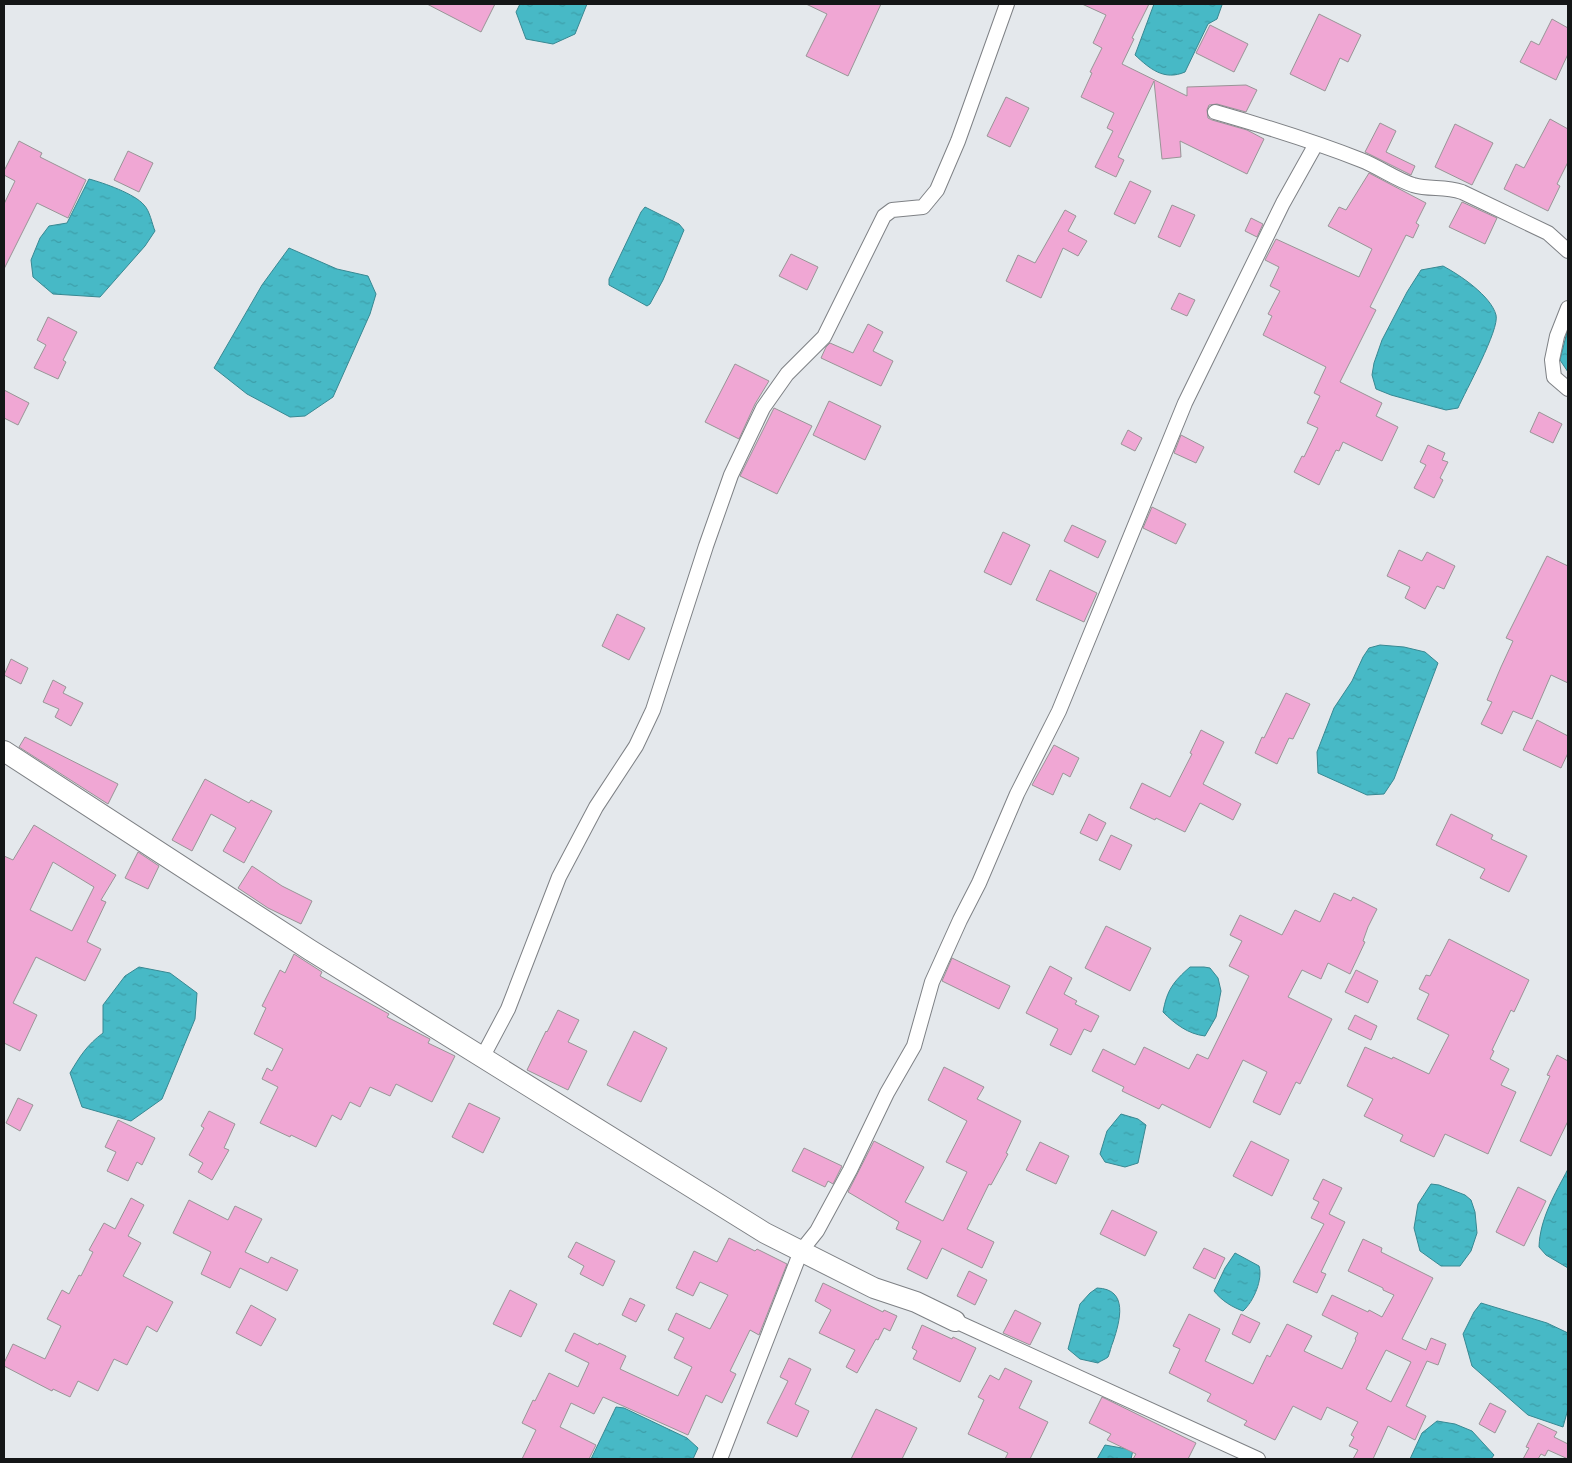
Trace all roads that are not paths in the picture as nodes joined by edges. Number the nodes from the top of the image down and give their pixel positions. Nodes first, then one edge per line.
1 (1007, 4) edge
2 (1214, 112) dead end
3 (1316, 144) junction
4 (1568, 251) edge
5 (1568, 308) edge
6 (1568, 389) edge
7 (4, 751) edge
8 (482, 1058) junction
9 (801, 1251) junction
10 (955, 1321) joint
11 (720, 1459) edge
12 (1258, 1459) edge

1 - 8 street
2 - 3 street
3 - 4 street
3 - 9 street
5 - 6 street
7 - 8 street
8 - 9 street
9 - 10 street
9 - 11 street
10 - 12 street

